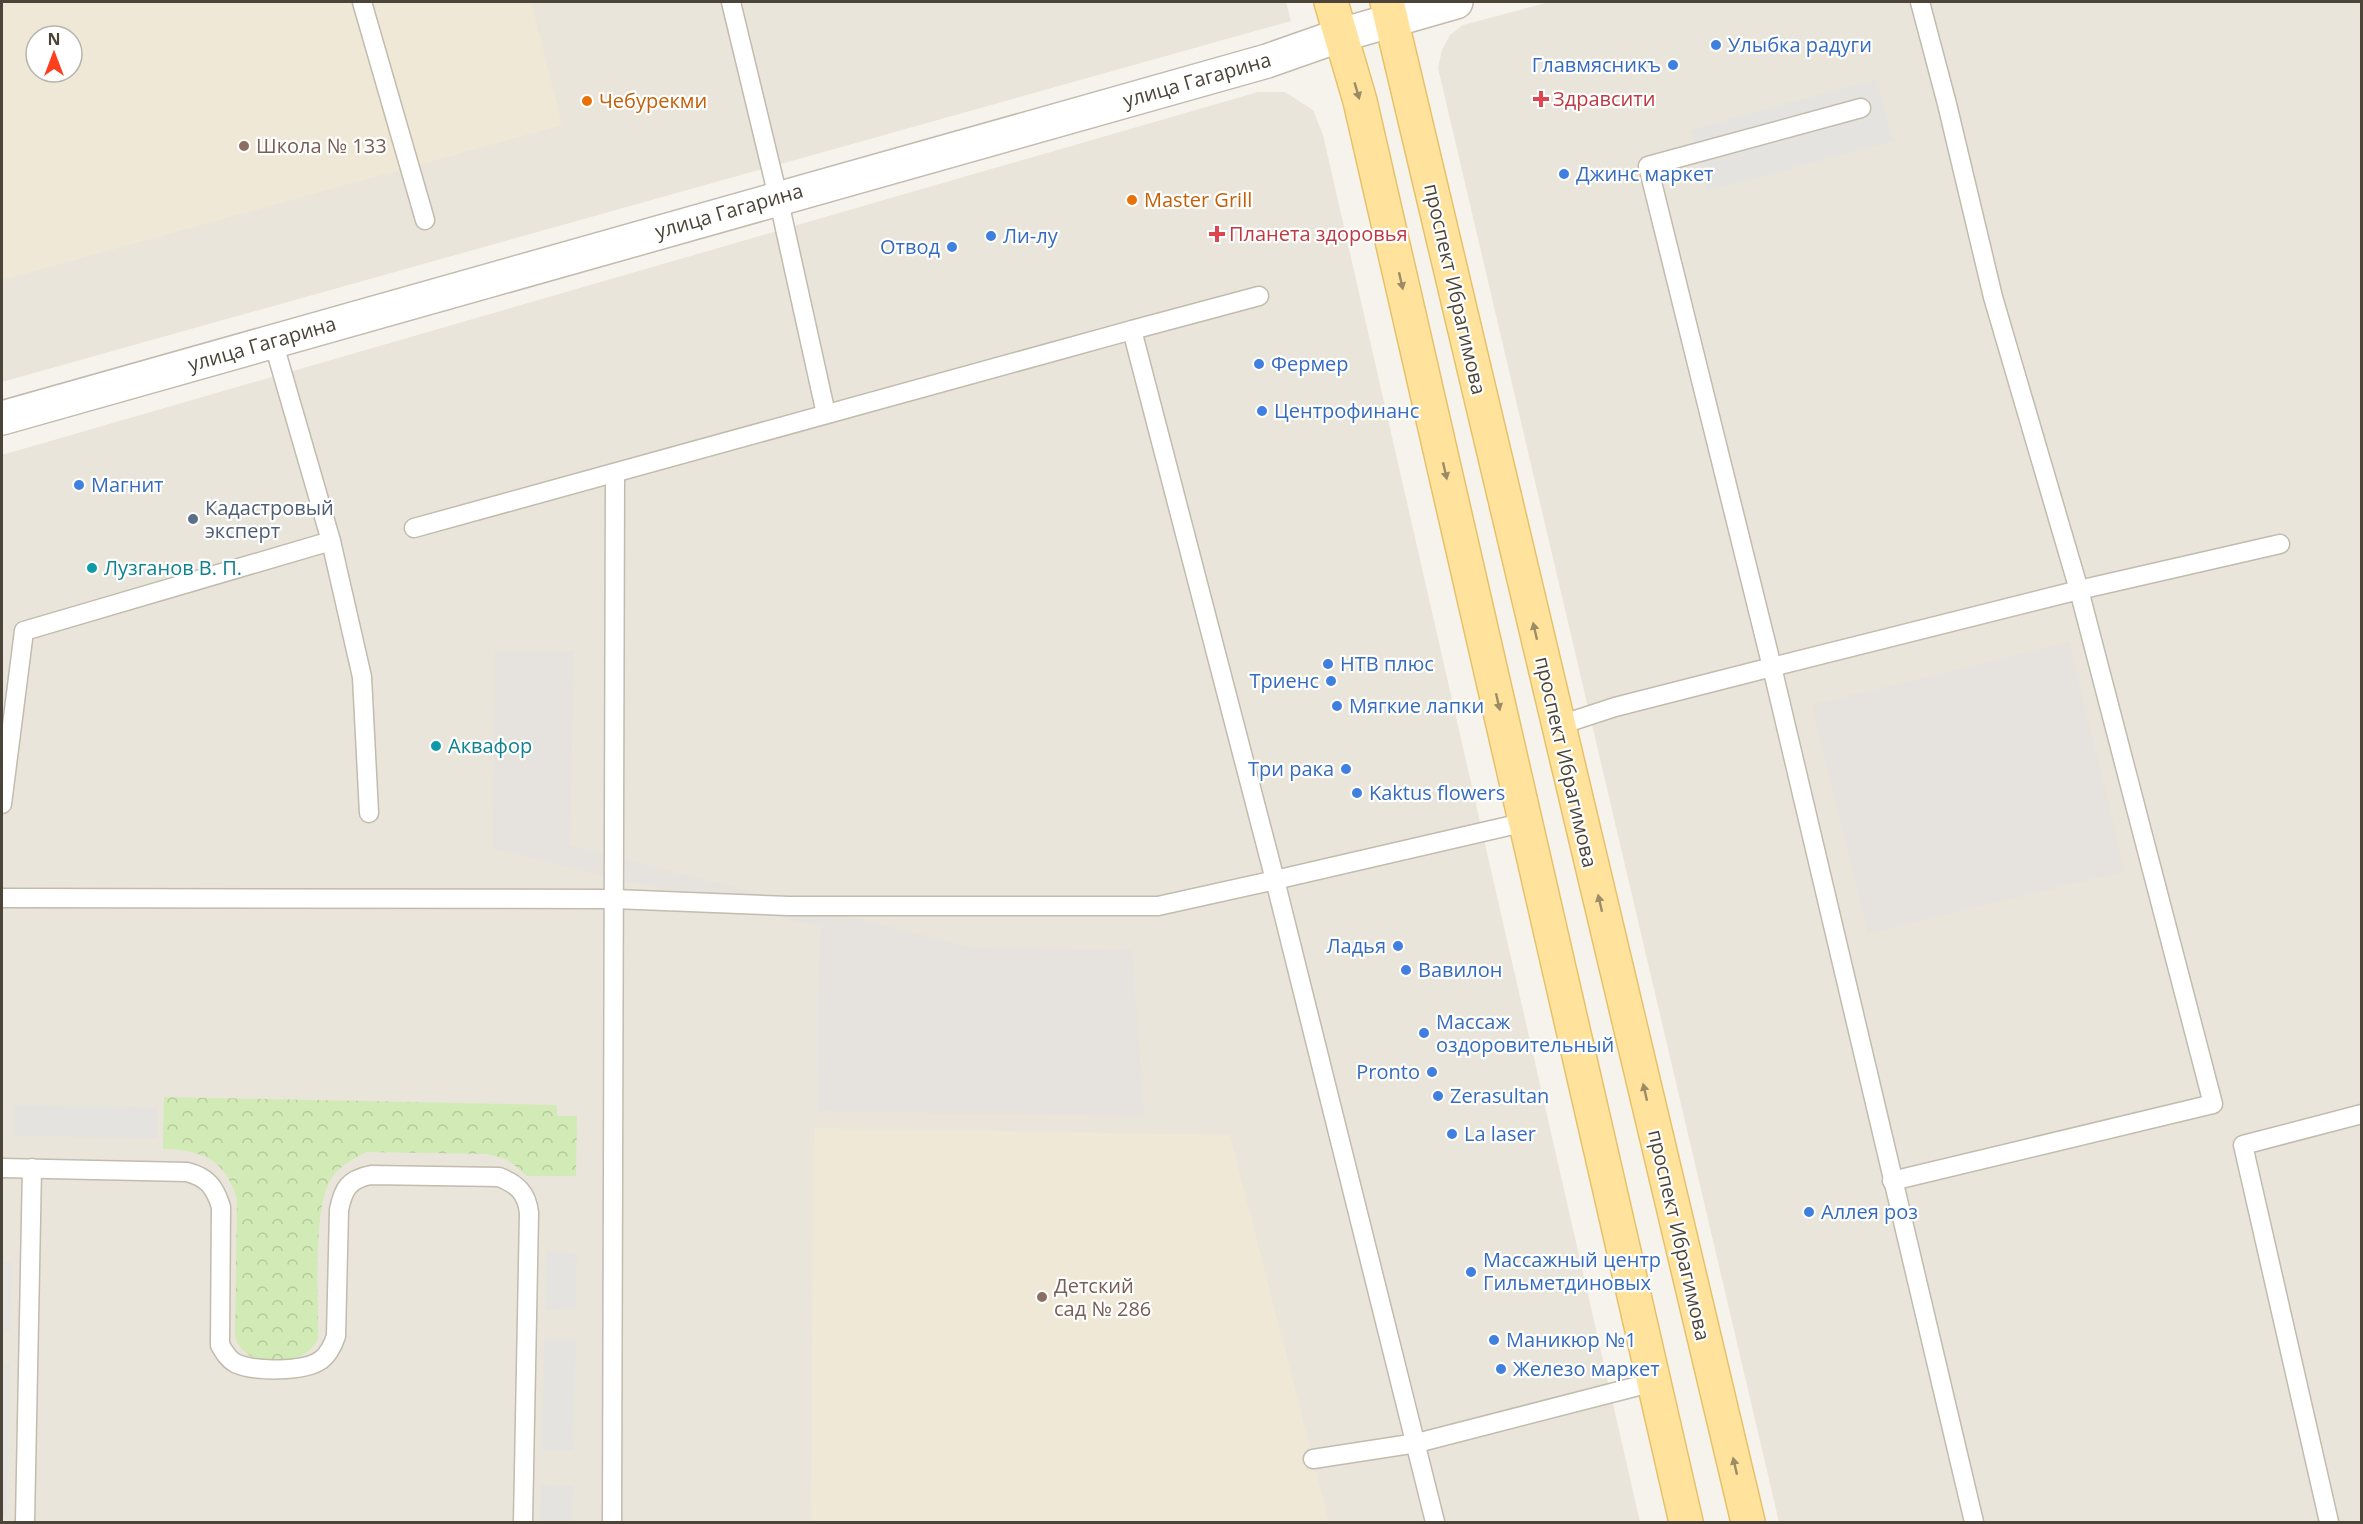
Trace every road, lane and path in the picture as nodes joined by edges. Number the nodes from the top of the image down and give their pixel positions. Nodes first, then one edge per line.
1 (363, 2) edge
2 (731, 2) edge
3 (1331, 2) edge
4 (1456, 2) edge
5 (1920, 2) edge
6 (1389, 10) edge
7 (1341, 35) junction
8 (1861, 108) dead end
9 (778, 197) junction
10 (425, 220) dead end
11 (1259, 296) dead end
12 (1132, 330) junction
13 (273, 341) junction
14 (826, 414) junction
15 (2, 418) edge
16 (615, 474) junction
17 (414, 528) dead end
18 (331, 541) junction
19 (2280, 544) dead end
20 (2079, 590) junction
21 (1772, 667) junction
22 (1557, 726) junction
23 (2, 804) edge
24 (369, 813) dead end
25 (1526, 822) junction
26 (1275, 880) junction
27 (2, 898) edge
28 (614, 899) junction
29 (2361, 1114) edge
30 (2, 1168) edge
31 (32, 1168) junction
32 (1892, 1181) junction
33 (1654, 1382) junction
34 (1417, 1443) junction
35 (1312, 1459) dead end
36 (25, 1522) edge
37 (523, 1522) edge
38 (612, 1522) edge
39 (1435, 1522) edge
40 (1686, 1522) edge
41 (1748, 1522) edge
42 (1974, 1522) edge
43 (2329, 1522) edge

1 - 10 lane
2 - 9 lane
3 - 7 main road
4 - 6 street, улица Гагарина
5 - 20 lane
6 - 7 street, улица Гагарина
22 -> 6 main road, проспект Ибрагимова
7 - 9 street, улица Гагарина
7 -> 25 main road
8 - 21 lane
9 - 13 street, улица Гагарина
9 - 14 lane
11 - 12 lane
12 - 14 lane
12 - 26 lane
13 - 15 street, улица Гагарина
13 - 18 lane
14 - 16 lane
16 - 17 lane
16 - 28 lane
18 - 23 lane
18 - 24 lane
19 - 20 lane
20 - 21 lane
20 - 32 lane
21 - 22 lane
21 - 32 lane
41 -> 22 main road, проспект Ибрагимова
25 - 26 lane
25 - 33 main road
26 - 28 lane
26 - 34 lane
27 - 28 lane
28 - 38 lane
29 - 43 lane
30 - 31 lane
31 - 36 lane
31 - 37 lane
32 - 42 lane
33 - 34 lane
33 - 40 main road
34 - 35 lane
34 - 39 lane

